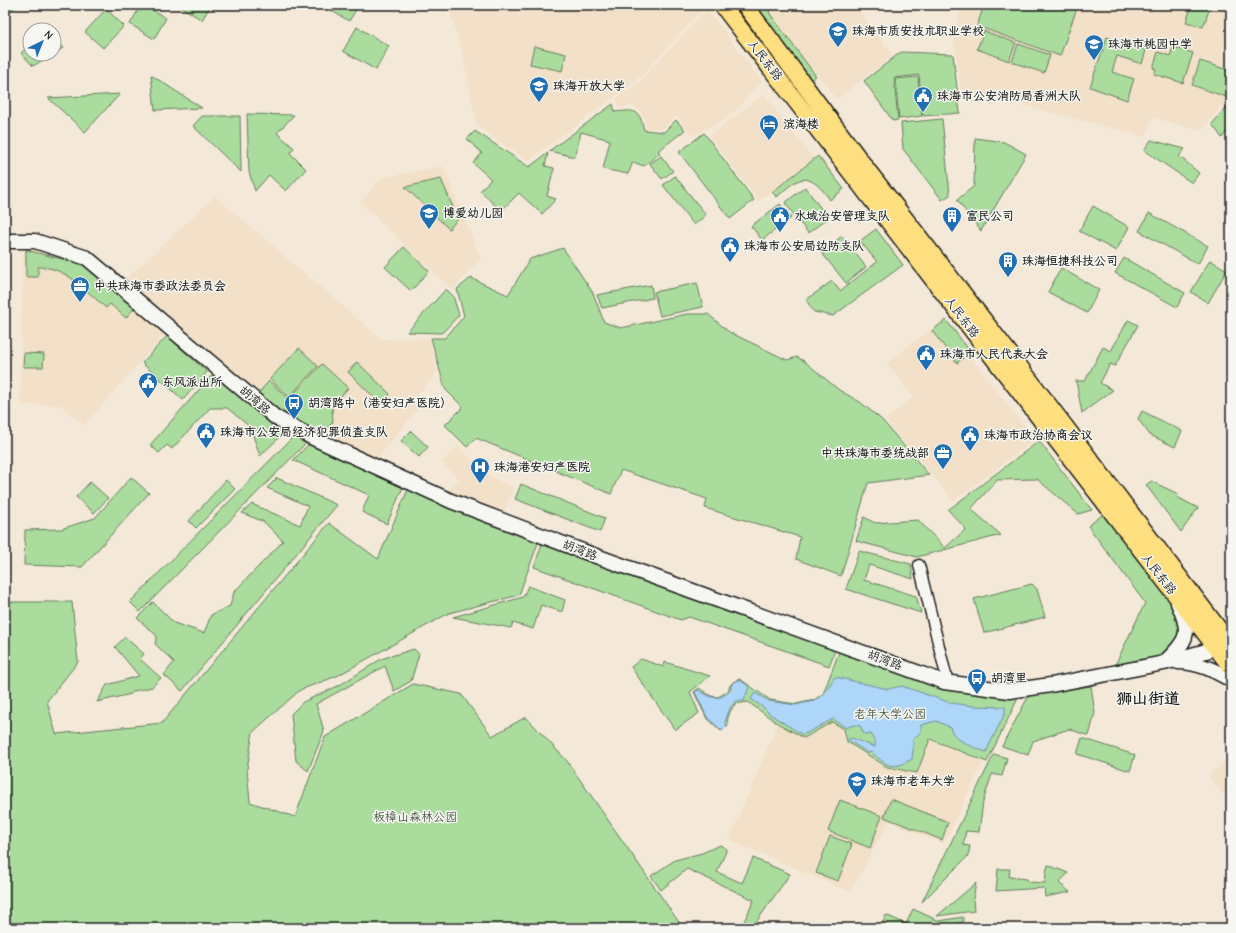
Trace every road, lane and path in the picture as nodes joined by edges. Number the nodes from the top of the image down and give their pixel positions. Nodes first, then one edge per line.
1 (722, 5) edge
2 (748, 8) edge
3 (5, 241) edge
4 (919, 565) dead end
5 (1168, 584) junction
6 (1227, 645) edge
7 (1164, 663) junction
8 (1231, 667) edge
9 (1231, 680) edge
10 (948, 683) junction

1 - 5 main road, 人民东路
2 - 6 main road, 人民东路
3 - 10 street, 胡湾路
4 - 10 street
5 - 6 main road, 人民东路
5 - 7 street
6 - 7 street, 胡湾路
6 - 8 main road, 人民东路
7 - 9 street
7 - 10 street, 胡湾路

